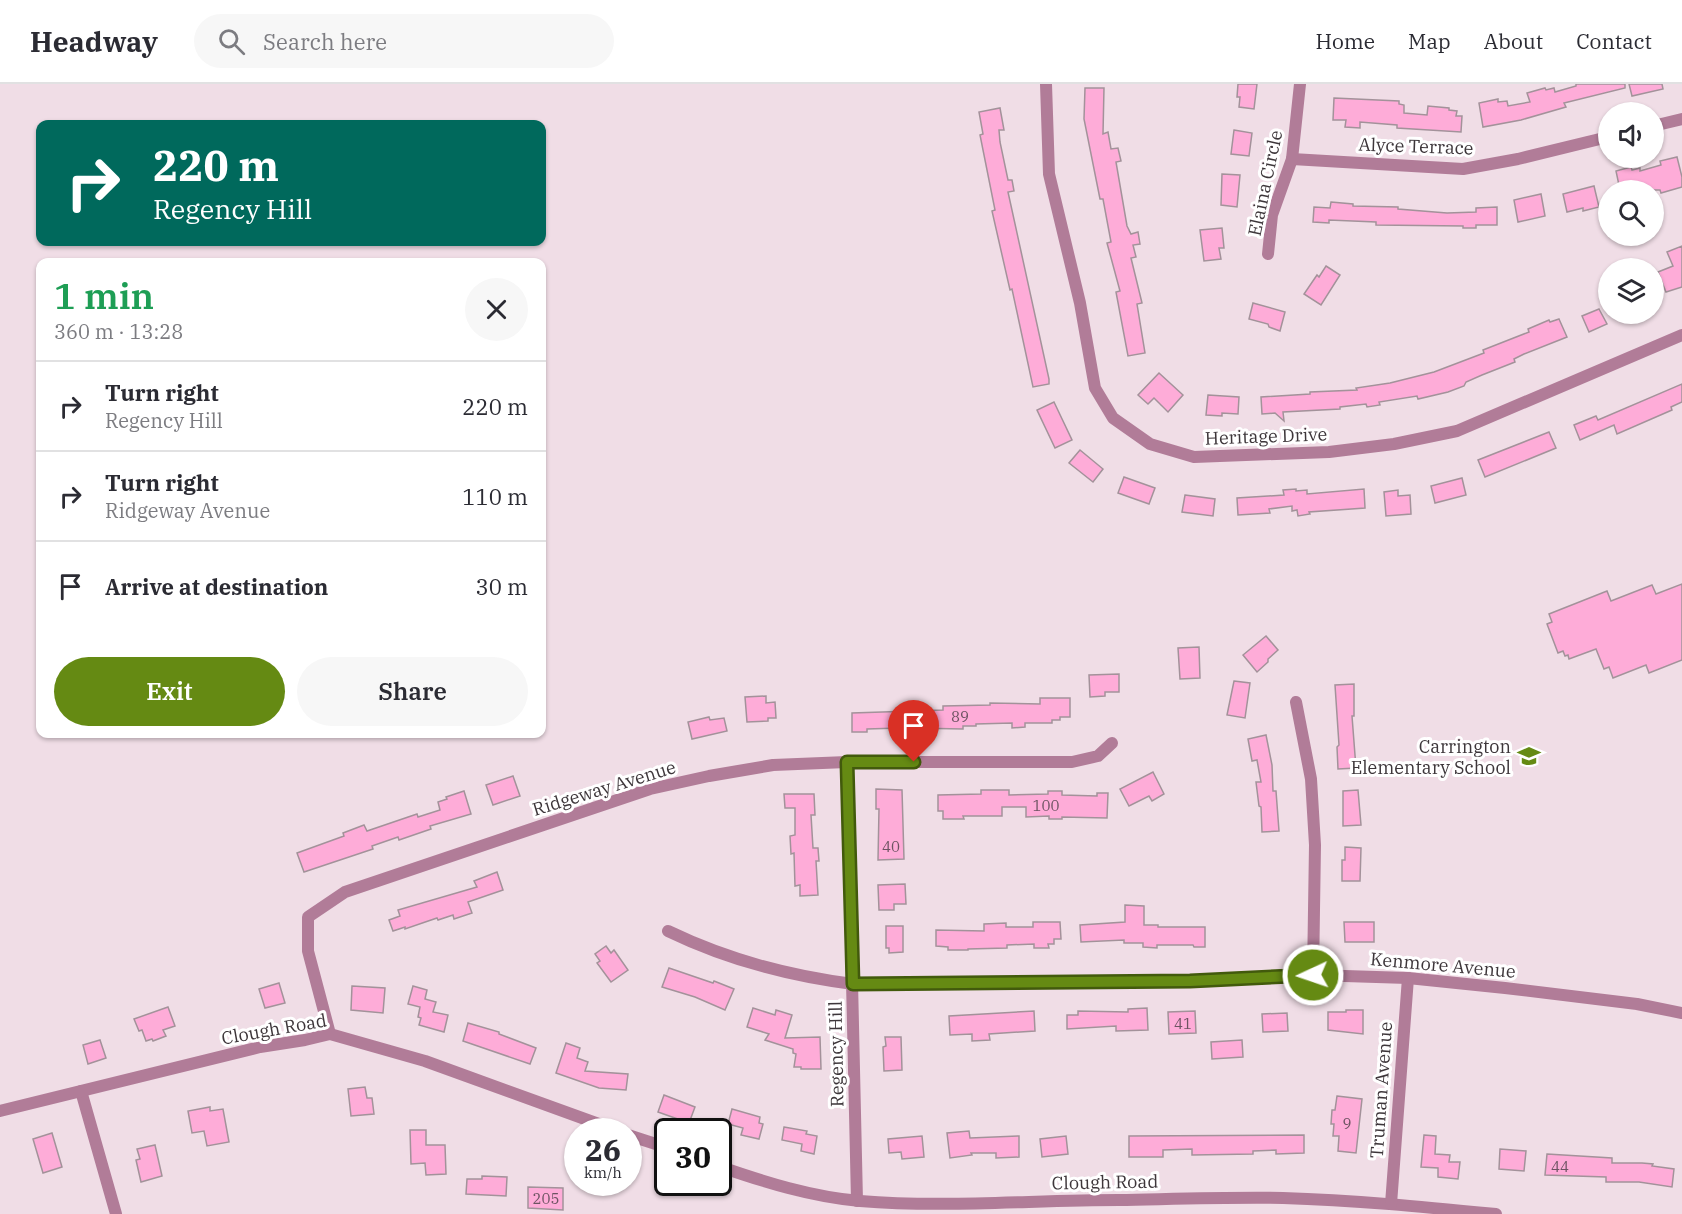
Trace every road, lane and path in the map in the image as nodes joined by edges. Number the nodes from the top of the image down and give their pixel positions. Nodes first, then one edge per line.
1 (1046, 84) edge
2 (1300, 84) edge
3 (1682, 119) edge
4 (1664, 123) edge
5 (1598, 139) edge
6 (1292, 159) junction
7 (1268, 254) dead end
8 (1682, 335) edge
9 (1296, 702) dead end
10 (1112, 743) dead end
11 (847, 762) junction
12 (668, 931) dead end
13 (1313, 975) junction
14 (1408, 978) junction
15 (853, 984) junction
16 (1682, 1013) edge
17 (330, 1034) junction
18 (81, 1092) junction
19 (0, 1112) edge
20 (583, 1118) edge
21 (732, 1171) edge
22 (857, 1201) junction
23 (1391, 1204) junction
24 (116, 1214) edge
25 (1496, 1214) edge

1 - 8 street, Heritage Drive
2 - 6 street, Elaina Circle
3 - 4 street
5 - 6 street, Alyce Terrace
6 - 7 street, Elaina Circle
9 - 13 street
10 - 11 street, Ridgeway Avenue
11 - 15 street, Regency Hill
11 - 17 street, Ridgeway Avenue
12 - 15 street, Kenmore Avenue
13 - 14 street, Kenmore Avenue
13 - 15 street, Kenmore Avenue
14 - 16 street, Kenmore Avenue
14 - 23 street, Truman Avenue
15 - 22 street, Regency Hill
17 - 18 street, Clough Road
17 - 20 street, Clough Road
18 - 19 street, Clough Road
18 - 24 street
21 - 22 street, Clough Road
22 - 23 street, Clough Road
23 - 25 street, Clough Road

